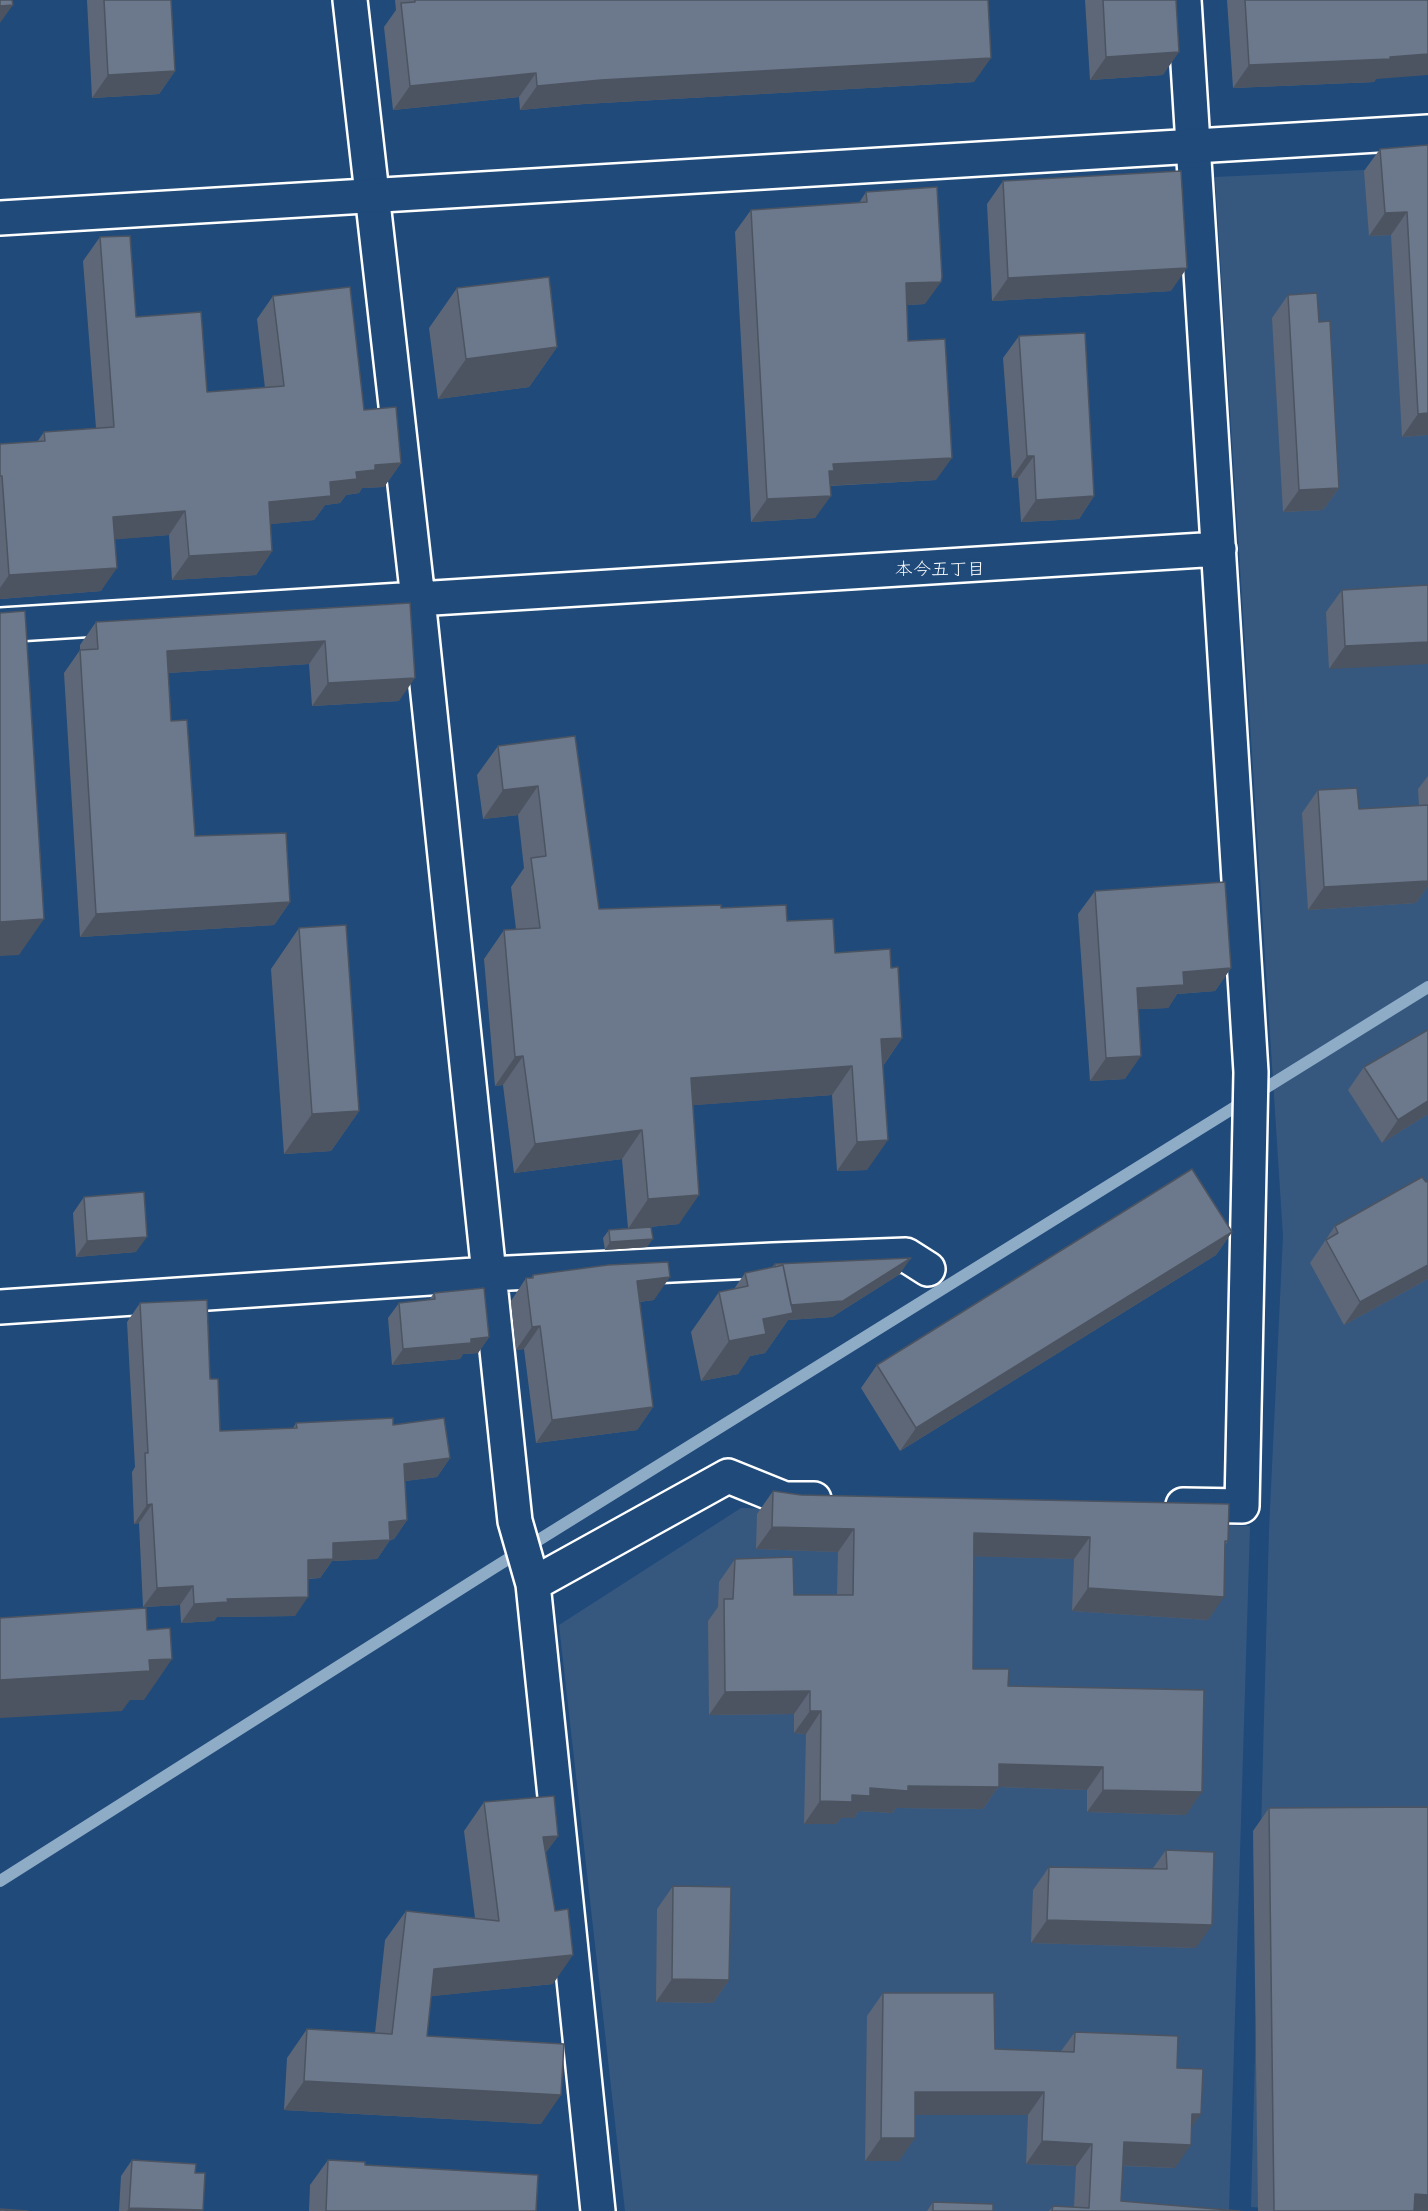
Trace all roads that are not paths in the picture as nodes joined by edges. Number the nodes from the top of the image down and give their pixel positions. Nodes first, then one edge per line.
1 (350, 0) edge
2 (1184, 0) edge
3 (1428, 132) edge
4 (1192, 147) junction
5 (374, 198) junction
6 (0, 218) edge
7 (1219, 549) junction
8 (418, 599) junction
9 (0, 625) edge
10 (928, 1269) dead end
11 (489, 1274) junction
12 (0, 1307) edge
13 (844, 1500) edge
14 (1148, 1505) edge
15 (533, 1584) junction
16 (598, 2211) edge

1 - 5 street
2 - 4 street
3 - 4 street
4 - 5 street
4 - 7 street
5 - 6 street
5 - 8 street
7 - 8 street
7 - 14 street
8 - 9 street
8 - 11 street
10 - 11 street
11 - 12 street
11 - 15 street
13 - 15 street
15 - 16 street

